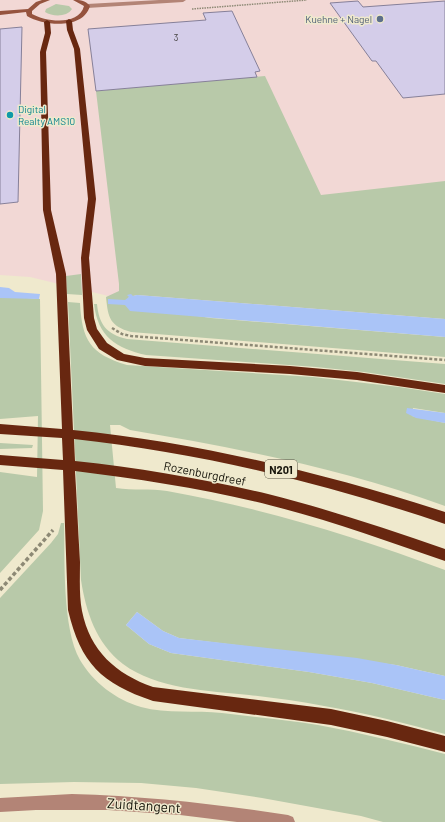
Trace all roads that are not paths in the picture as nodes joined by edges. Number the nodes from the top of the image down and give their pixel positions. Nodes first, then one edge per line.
1 (47, 0) edge
2 (76, 0) edge
3 (183, 0) edge
4 (87, 9) junction
5 (29, 12) junction
6 (0, 15) edge
7 (69, 21) junction
8 (47, 22) junction
9 (445, 389) edge
10 (0, 429) edge
11 (0, 460) edge
12 (445, 518) edge
13 (445, 555) edge
14 (445, 744) edge
15 (0, 805) edge
16 (288, 822) edge

1 - 5 main road
2 - 4 main road
3 - 4 street
4 - 7 main road
5 - 6 main road
5 - 8 main road
7 - 8 main road
7 - 9 highway
8 - 14 highway
10 - 12 highway, Rozenburgdreef / N201
11 - 13 highway, Rozenburgdreef
15 - 16 street, Zuidtangent

